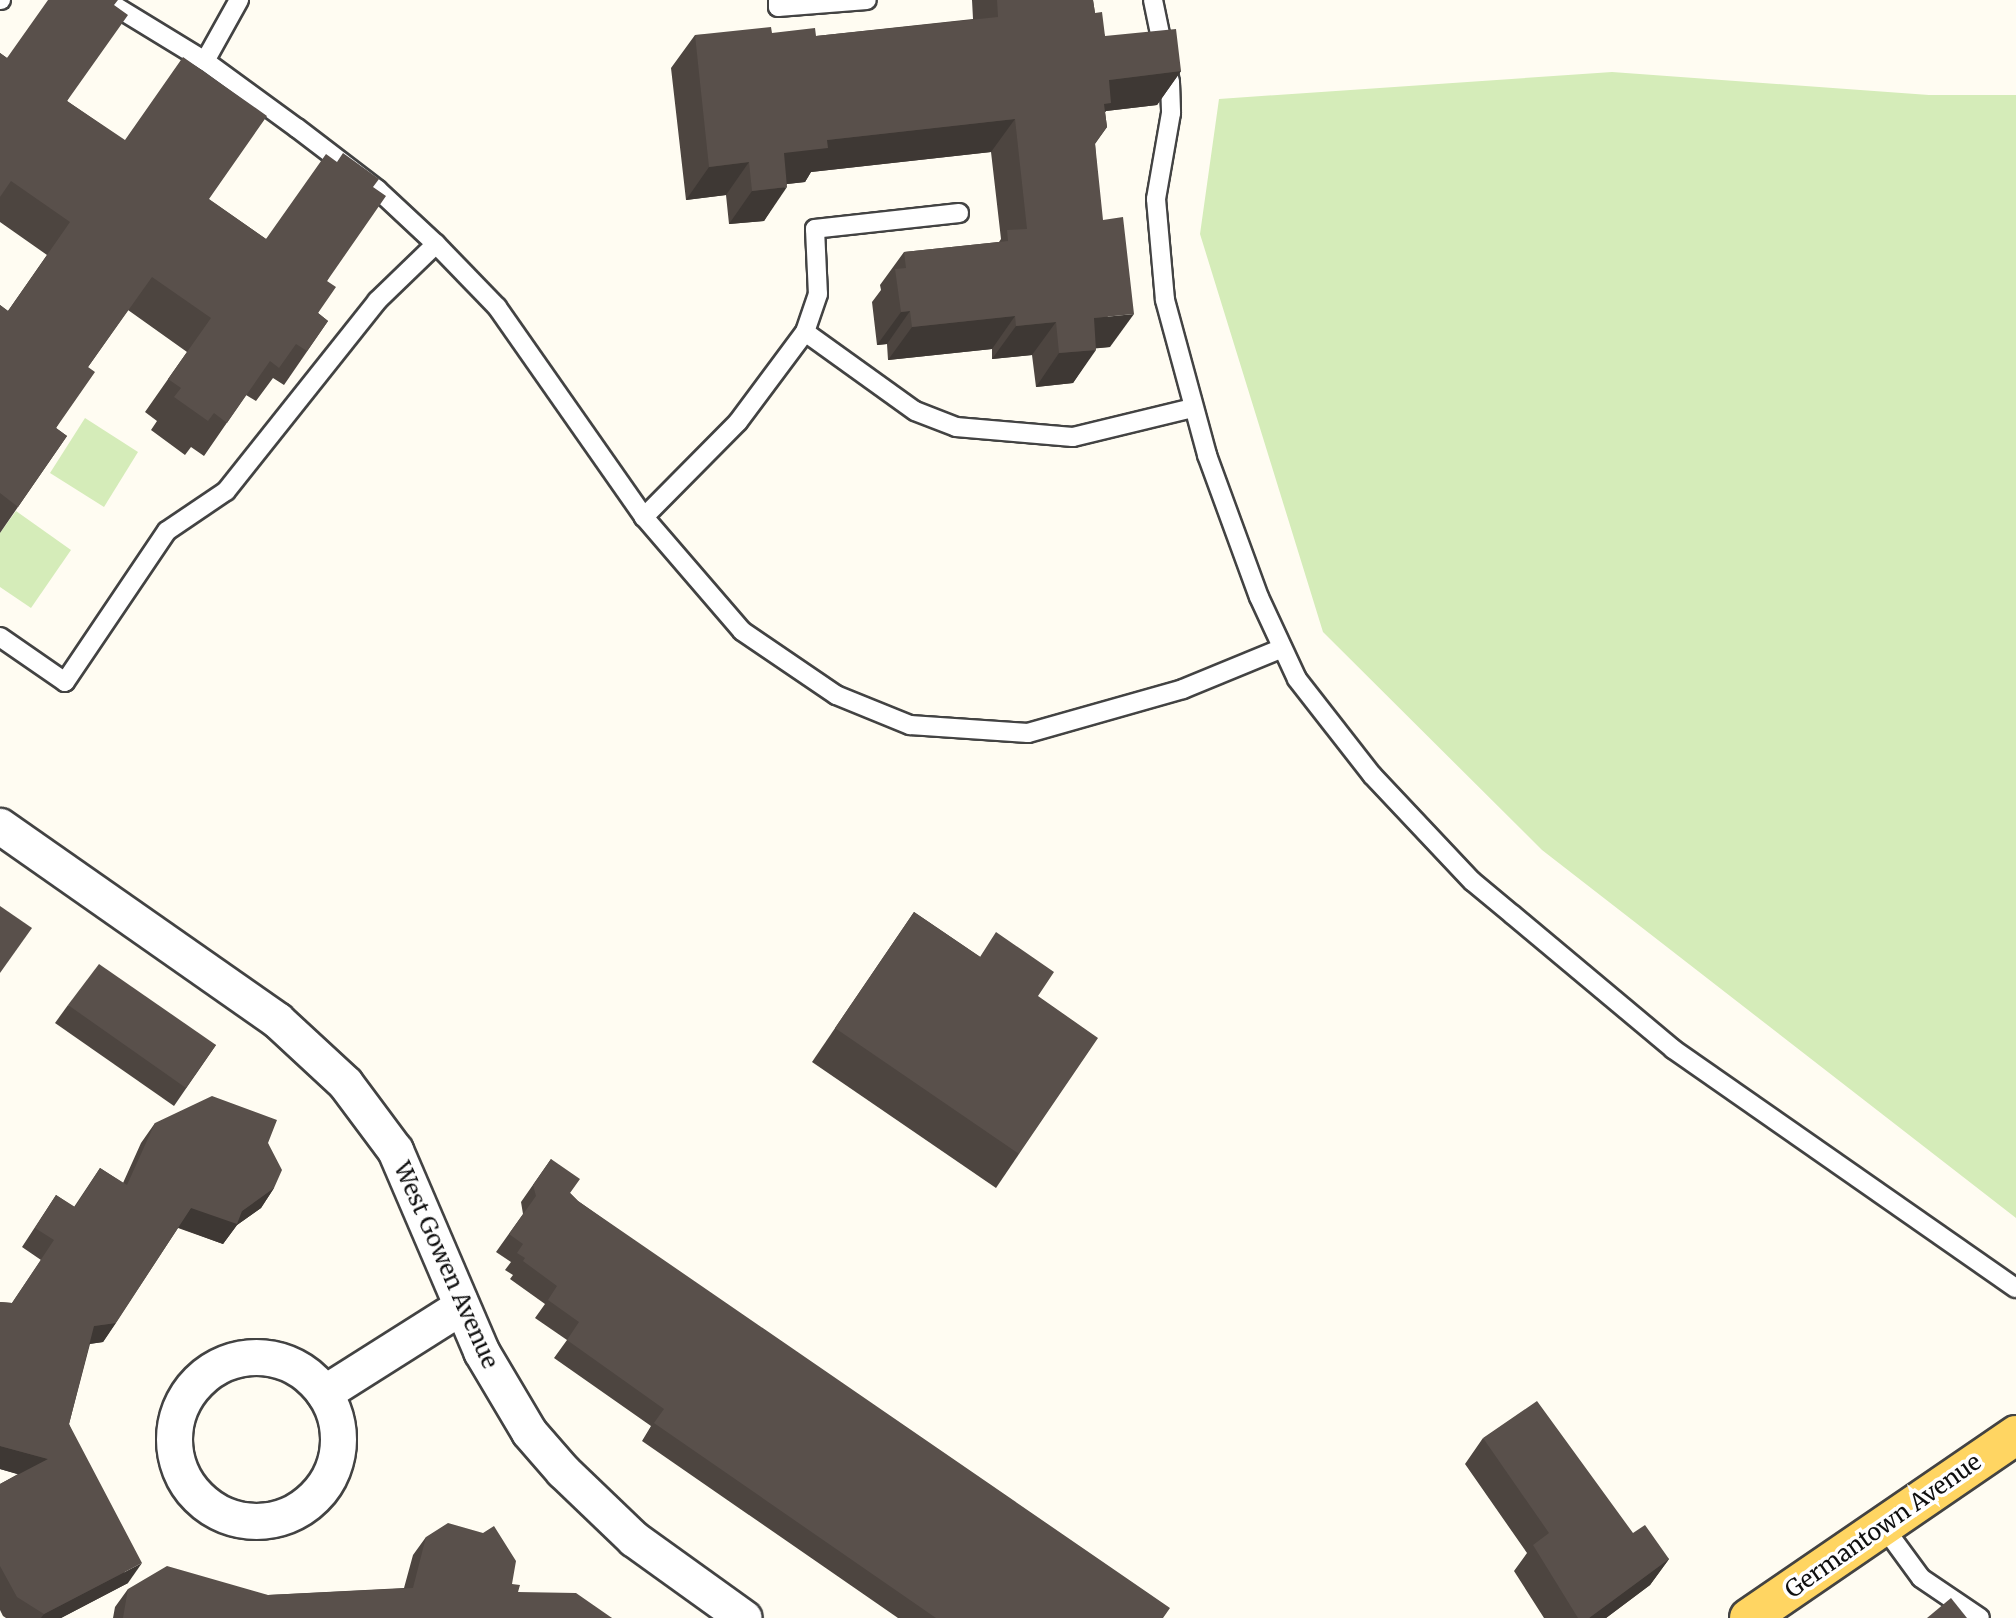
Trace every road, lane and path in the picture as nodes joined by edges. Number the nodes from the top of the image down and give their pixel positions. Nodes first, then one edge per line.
1 (105, 0) edge
2 (239, 0) edge
3 (778, 0) edge
4 (867, 0) edge
5 (1153, 0) edge
6 (205, 61) junction
7 (959, 213) dead end
8 (436, 244) junction
9 (805, 332) junction
10 (1193, 408) junction
11 (644, 517) junction
12 (0, 636) edge
13 (1280, 649) junction
14 (0, 827) edge
15 (2016, 1288) edge
16 (460, 1307) junction
17 (324, 1393) junction
18 (2016, 1435) edge
19 (1883, 1526) junction
20 (744, 1618) edge
21 (1749, 1618) edge
22 (1980, 1618) edge

1 - 6 lane
2 - 6 lane
3 - 4 lane
5 - 10 lane
6 - 8 lane
7 - 9 lane
8 - 11 lane
8 - 12 lane
9 - 10 lane
9 - 11 lane
10 - 13 lane
11 - 13 lane
13 - 15 lane
14 - 16 street, West Gowen Avenue
16 - 17 street
16 - 20 street, West Gowen Avenue
17 - 17 street
18 - 19 main road, Germantown Avenue
19 - 21 main road, Germantown Avenue
19 - 22 lane

